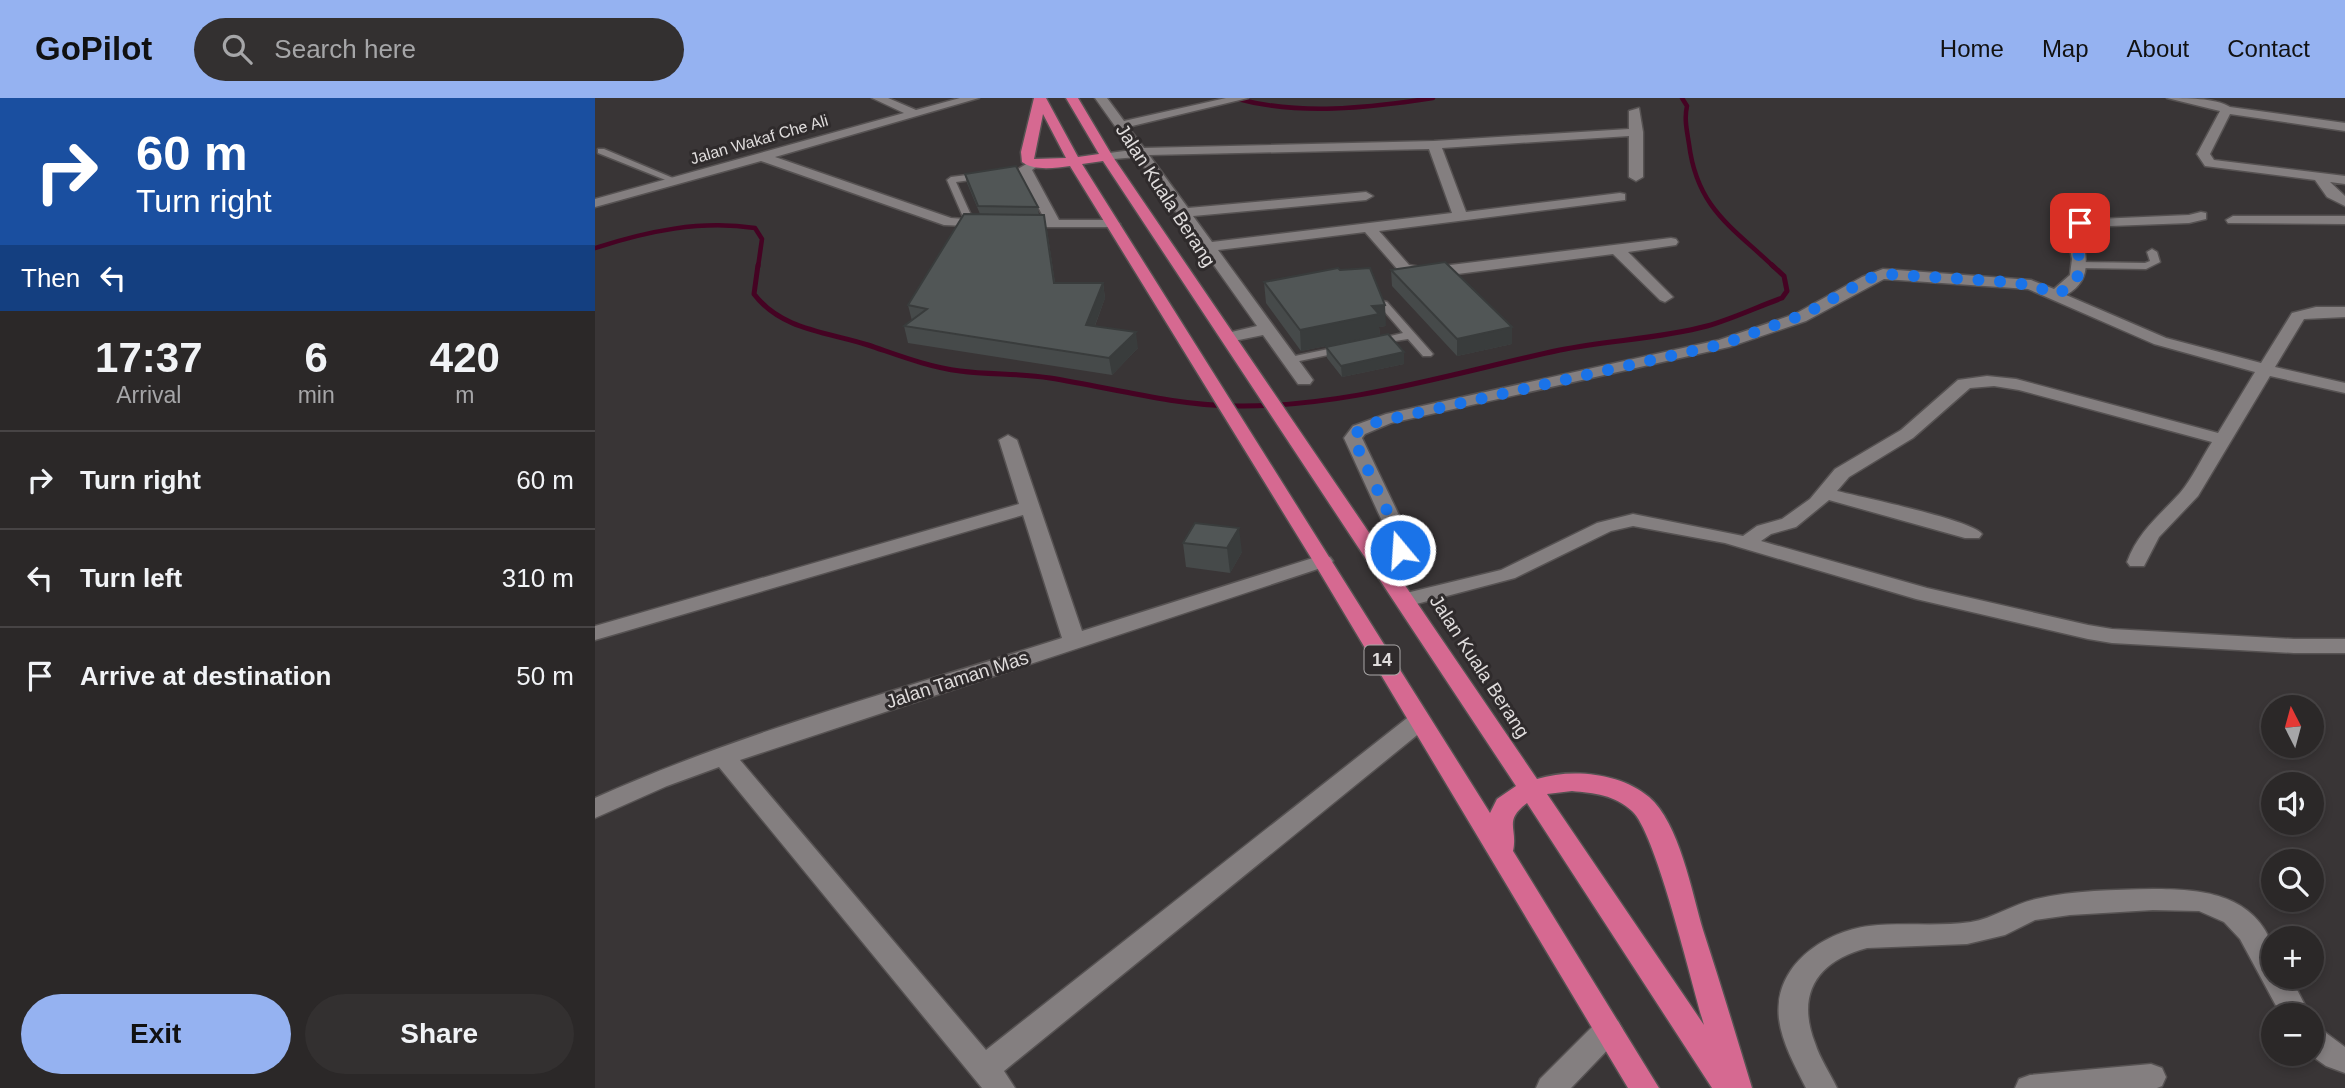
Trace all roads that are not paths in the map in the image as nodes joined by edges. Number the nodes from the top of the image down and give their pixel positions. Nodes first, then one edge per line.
1 (878, 98) edge
2 (973, 98) edge
3 (1072, 98) edge
4 (1101, 98) edge
5 (1242, 98) edge
6 (2173, 98) edge
7 (1040, 99) edge
8 (2220, 104) edge
9 (1635, 111) dead end
10 (915, 114) junction
11 (1121, 125) junction
12 (2345, 127) edge
13 (1637, 132) junction
14 (1434, 145) junction
15 (601, 151) dead end
16 (1139, 152) junction
17 (762, 157) junction
18 (1108, 157) junction
19 (1074, 162) junction
20 (1024, 168) junction
21 (988, 175) edge
22 (1636, 177) dead end
23 (2320, 178) junction
24 (2345, 180) edge
25 (676, 181) junction
26 (1366, 196) dead end
27 (1620, 197) dead end
28 (2345, 202) edge
29 (595, 203) edge
30 (1183, 213) junction
31 (1460, 216) junction
32 (2200, 216) dead end
33 (2233, 220) dead end
34 (2345, 220) edge
35 (969, 224) junction
36 (1054, 224) junction
37 (1113, 224) junction
38 (1369, 228) junction
39 (1671, 242) dead end
40 (1208, 247) junction
41 (1617, 249) junction
42 (2152, 252) dead end
43 (2081, 265) junction
44 (2056, 294) junction
45 (1665, 297) dead end
46 (1383, 304) edge
47 (2345, 312) edge
48 (1267, 330) junction
49 (1411, 335) junction
50 (1229, 337) junction
51 (1427, 354) dead end
52 (1290, 360) junction
53 (2266, 370) junction
54 (1304, 380) dead end
55 (2345, 388) edge
56 (1008, 440) dead end
57 (2223, 440) junction
58 (1823, 493) junction
59 (1030, 507) junction
60 (1972, 534) dead end
61 (1746, 543) junction
62 (1323, 561) junction
63 (2137, 562) dead end
64 (1385, 569) junction
65 (1405, 600) junction
66 (595, 633) edge
67 (1074, 640) junction
68 (2345, 646) edge
69 (1419, 721) junction
70 (724, 757) junction
71 (1530, 790) junction
72 (595, 809) edge
73 (1513, 876) junction
74 (2261, 951) edge
75 (1608, 1030) junction
76 (2324, 1048) edge
77 (2345, 1060) edge
78 (2151, 1077) dead end
79 (992, 1078) edge
80 (1552, 1088) edge
81 (1644, 1088) edge
82 (1729, 1088) edge
83 (1737, 1088) edge
84 (1822, 1088) edge
85 (2030, 1088) edge

1 - 10 street
2 - 10 street, Jalan Wakaf Che Ali
3 - 18 highway, Jalan Kuala Berang
4 - 11 street
5 - 11 street
6 - 8 street
7 - 19 highway, 14
7 - 20 highway
8 - 12 street
8 - 23 street
9 - 13 street
10 - 17 street, Jalan Wakaf Che Ali
11 - 16 street
13 - 14 street
13 - 22 street
14 - 16 street
14 - 31 street
15 - 25 lane
16 - 18 street
16 - 30 street
17 - 25 street, Jalan Wakaf Che Ali
17 - 35 street
18 - 19 highway
18 - 50 highway, Jalan Kuala Berang
19 - 20 highway
19 - 37 highway, 14
20 - 36 street
21 - 35 lane
23 - 24 street
23 - 28 street
25 - 29 street, Jalan Wakaf Che Ali
26 - 30 street
27 - 31 street
30 - 40 street
31 - 38 street
32 - 43 street
33 - 34 street
35 - 36 street
36 - 37 street
37 - 62 highway, 14
38 - 40 street
38 - 41 street
39 - 41 street
40 - 48 street
41 - 45 street
42 - 43 lane
43 - 44 street
44 - 53 street
44 - 64 street
46 - 49 lane
47 - 53 street
48 - 50 street
48 - 52 street
49 - 51 lane
49 - 52 lane
50 - 64 highway, Jalan Kuala Berang
52 - 54 street
53 - 55 street
53 - 57 street
56 - 59 street
57 - 58 street
57 - 63 street
58 - 60 street
58 - 61 street
59 - 66 street
59 - 67 street
61 - 65 street
61 - 68 street
62 - 67 street, Jalan Taman Mas
62 - 69 highway, 14
64 - 65 highway, Jalan Kuala Berang
65 - 71 highway, Jalan Kuala Berang
67 - 70 street, Jalan Taman Mas
69 - 73 highway, 14
69 - 79 street
70 - 72 street, Jalan Taman Mas
70 - 79 street
71 - 73 highway
71 - 82 highway, Jalan Kuala Berang
71 - 83 highway
73 - 75 highway, 14
74 - 84 street
75 - 80 street
75 - 81 highway, 14
76 - 77 street
78 - 85 street

